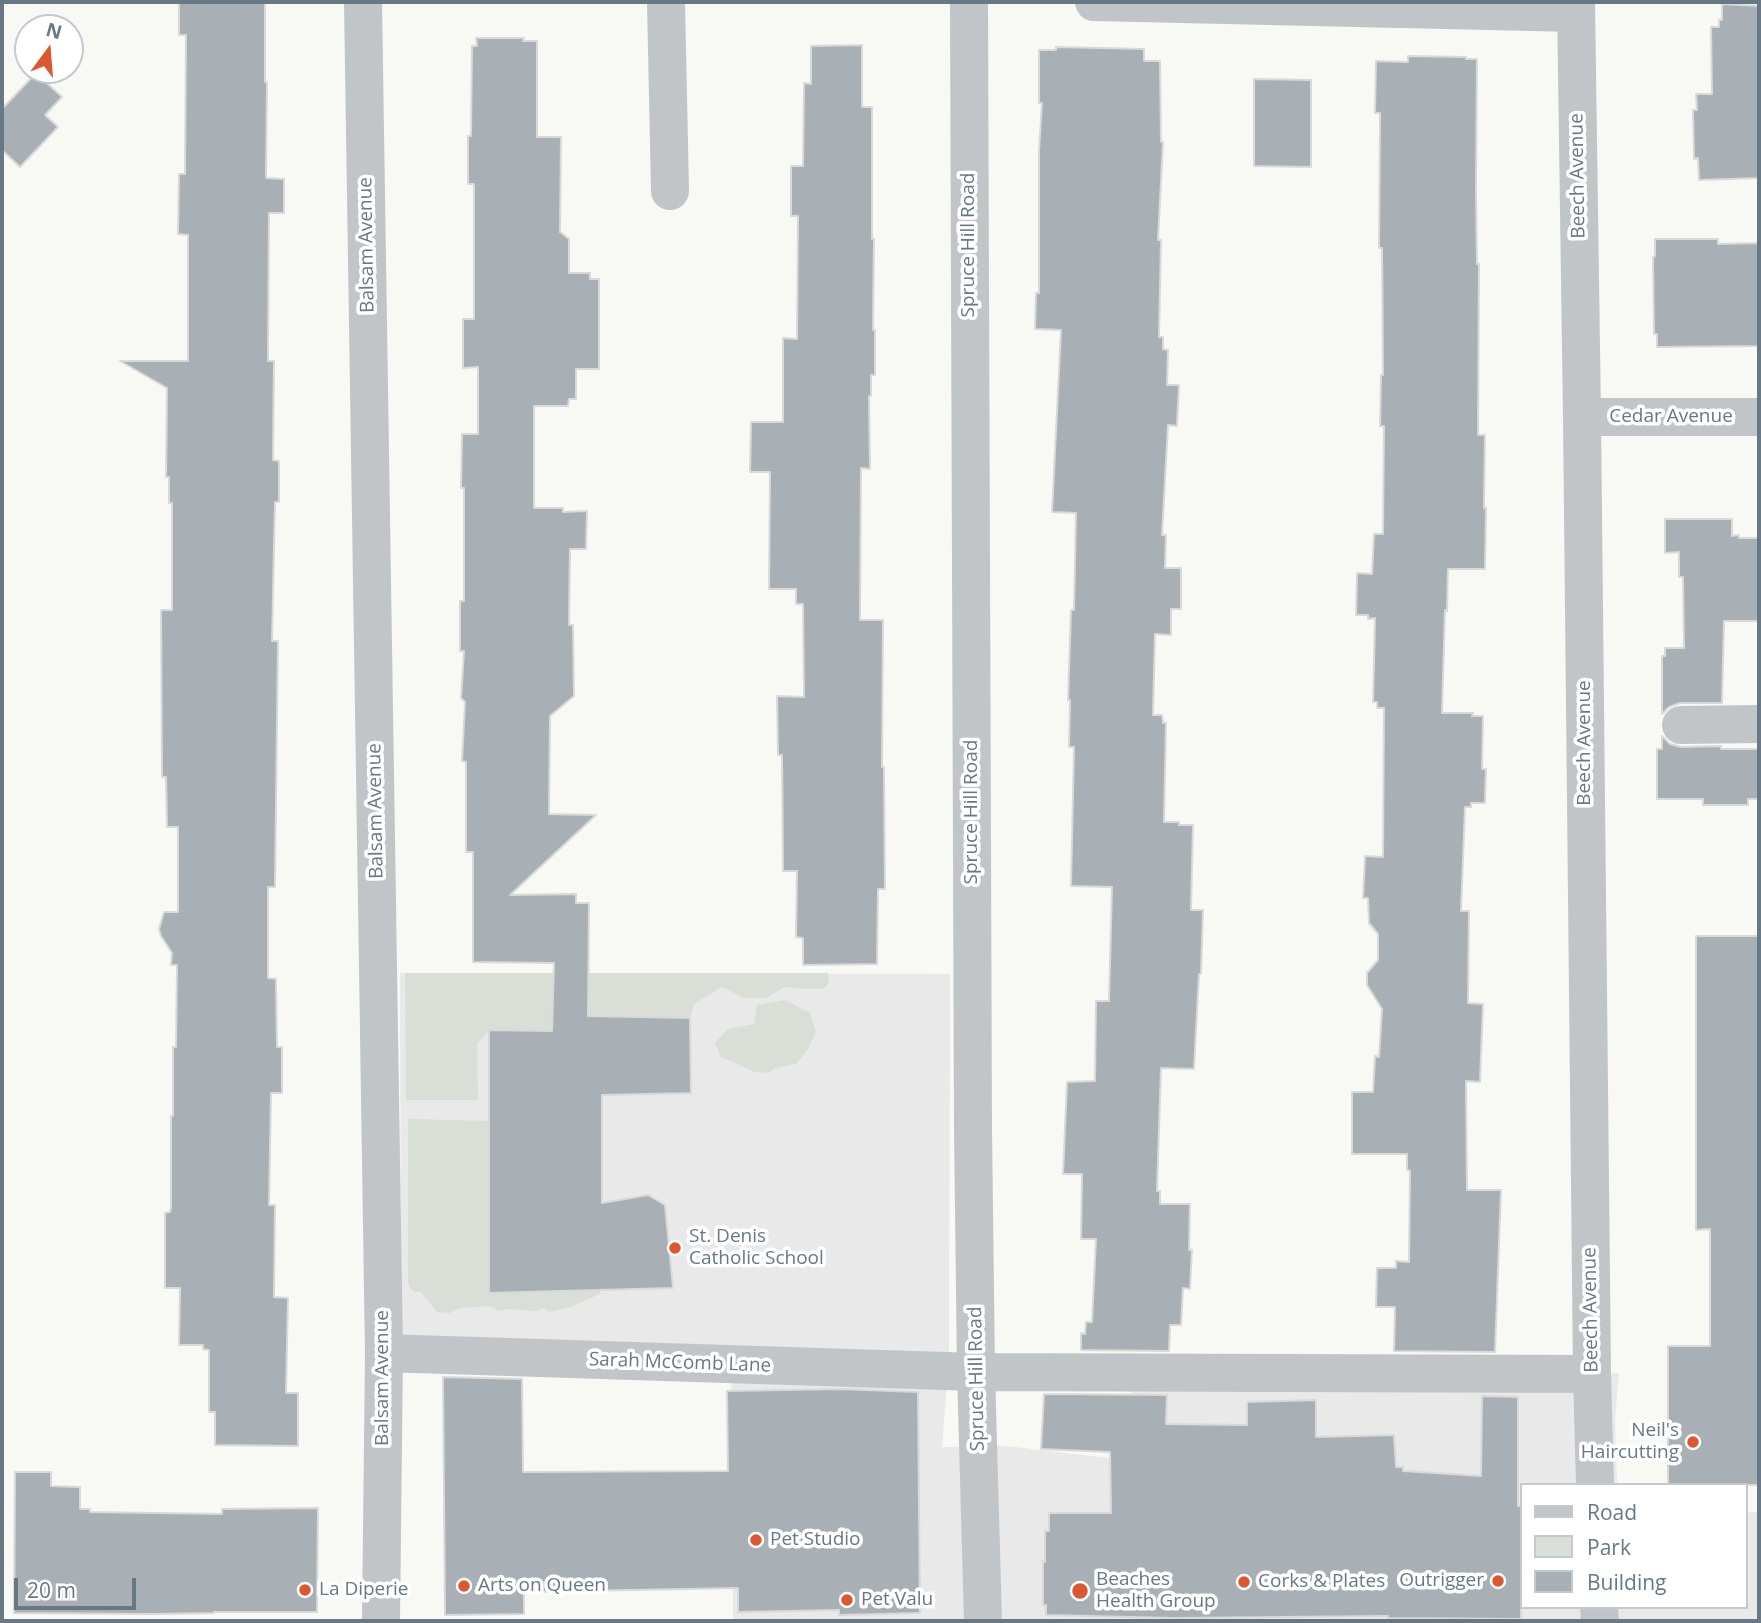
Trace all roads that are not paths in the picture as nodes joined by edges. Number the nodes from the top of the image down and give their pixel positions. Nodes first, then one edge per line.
1 (363, 2) edge
2 (666, 2) edge
3 (969, 2) edge
4 (1094, 2) edge
5 (1268, 4) edge
6 (1576, 7) edge
7 (670, 191) dead end
8 (1582, 417) junction
9 (1759, 417) edge
10 (1759, 724) edge
11 (1681, 725) dead end
12 (384, 1353) junction
13 (976, 1372) junction
14 (1592, 1374) junction
15 (1595, 1483) edge
16 (381, 1621) edge
17 (983, 1621) edge

1 - 12 street, Balsam Avenue
2 - 7 street
3 - 13 street, Spruce Hill Road
4 - 5 street
5 - 6 street
6 - 8 street, Beech Avenue
8 - 9 street, Cedar Avenue
8 - 14 street, Beech Avenue
10 - 11 street
12 - 13 street, Sarah McComb Lane
12 - 16 street, Balsam Avenue
13 - 14 street, Sarah McComb Lane
13 - 17 street, Spruce Hill Road
14 - 15 street, Beech Avenue

